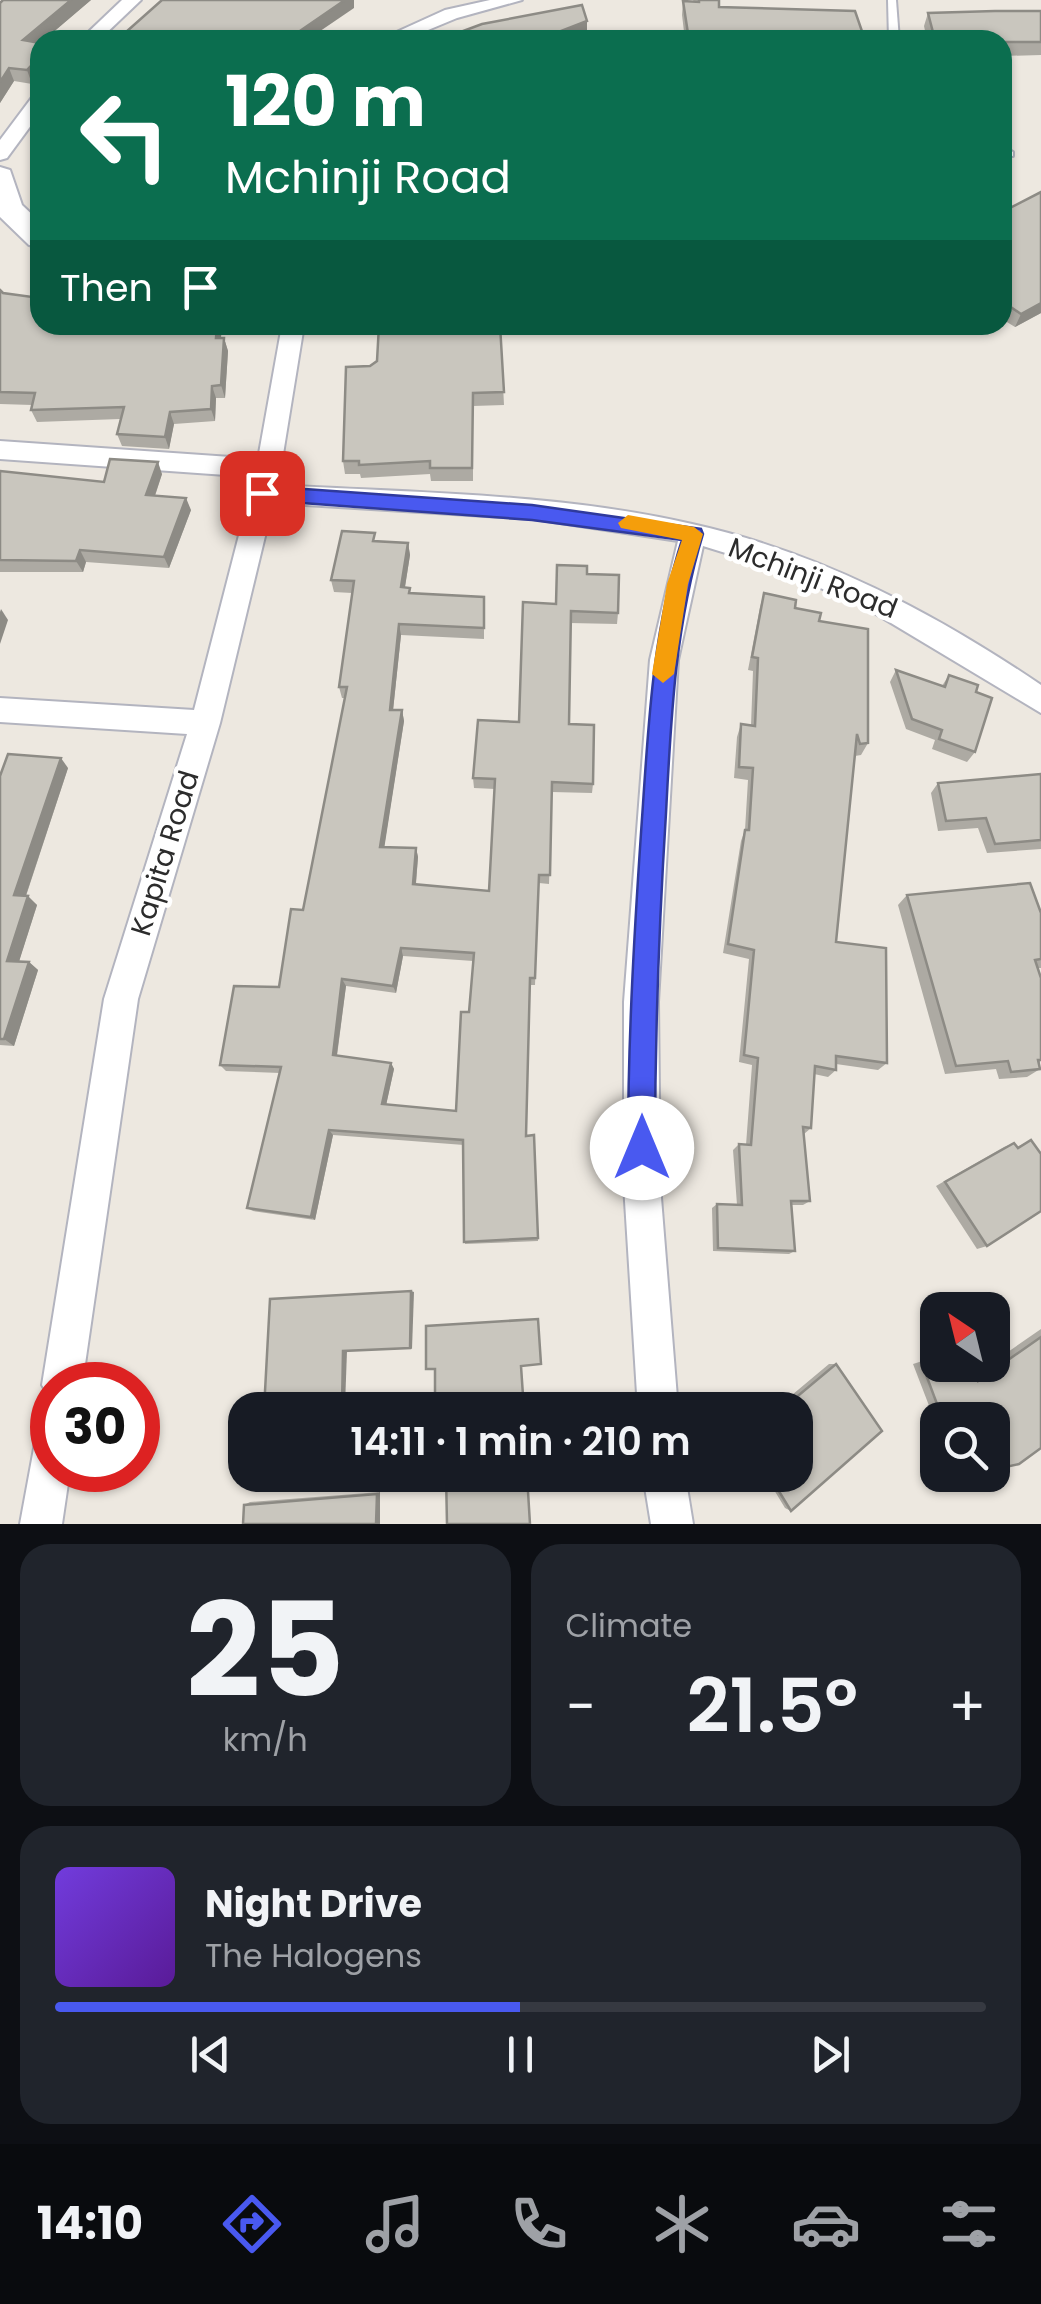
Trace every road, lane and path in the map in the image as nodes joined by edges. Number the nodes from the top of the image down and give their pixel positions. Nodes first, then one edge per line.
1 (132, 0) edge
2 (513, 0) edge
3 (892, 0) edge
4 (100, 30) edge
5 (412, 30) edge
6 (894, 30) edge
7 (30, 114) edge
8 (0, 154) edge
9 (0, 176) edge
10 (30, 230) edge
11 (291, 335) edge
12 (0, 450) edge
13 (266, 481) junction
14 (694, 534) junction
15 (1041, 701) edge
16 (0, 710) edge
17 (205, 723) junction
18 (65, 1362) edge
19 (657, 1392) edge
20 (46, 1492) edge
21 (667, 1492) edge
22 (42, 1524) edge
23 (672, 1524) edge

1 - 4 street
2 - 5 street
3 - 6 lane
7 - 8 street
9 - 10 street
11 - 13 street, Kapita Road
12 - 13 street, Mchinji Road
13 - 14 street, Mchinji Road
13 - 17 street, Kapita Road
14 - 15 street, Mchinji Road
14 - 19 street
16 - 17 street
17 - 18 street, Kapita Road
20 - 22 street
21 - 23 street

